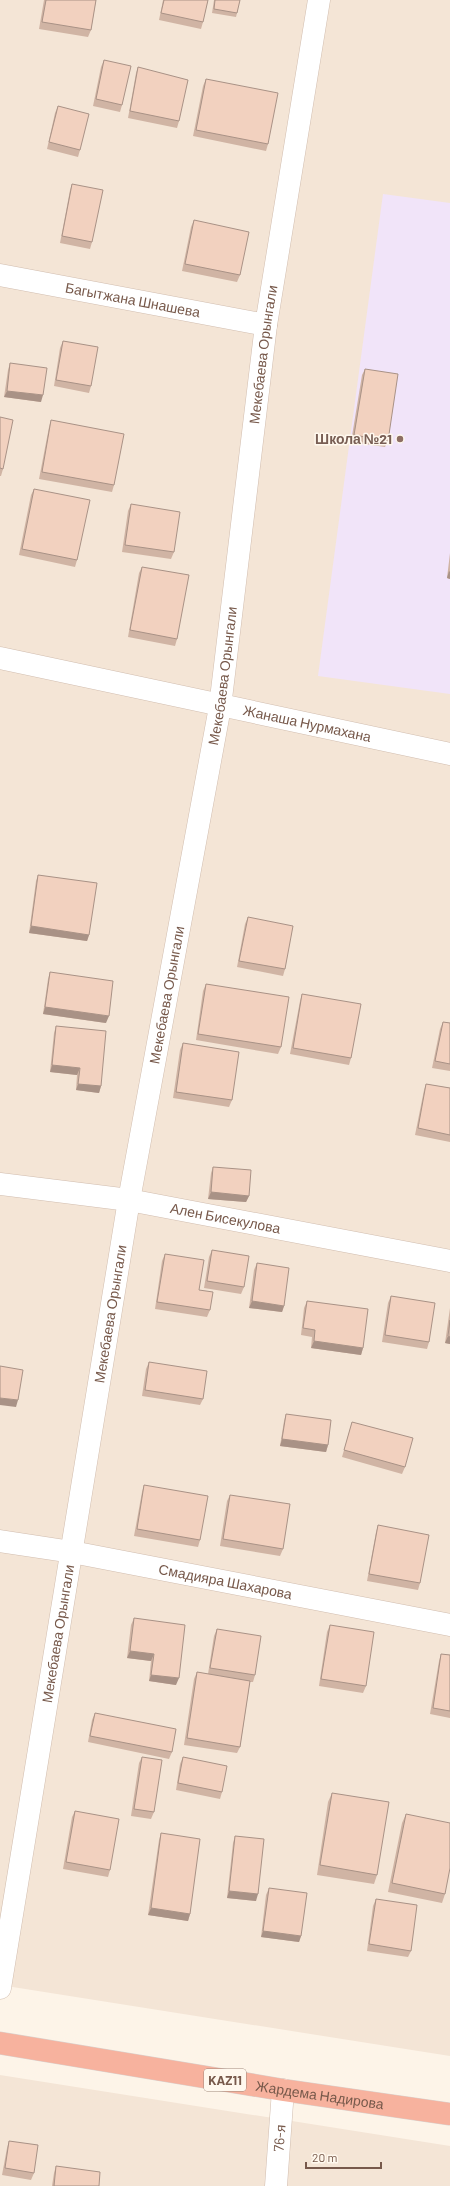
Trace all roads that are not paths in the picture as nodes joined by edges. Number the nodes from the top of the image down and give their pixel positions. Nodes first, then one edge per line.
1 (319, 0) edge
2 (0, 275) edge
3 (266, 325) junction
4 (0, 658) edge
5 (220, 707) junction
6 (450, 754) edge
7 (0, 1184) edge
8 (129, 1200) junction
9 (450, 1262) edge
10 (0, 1541) edge
11 (72, 1552) junction
12 (450, 1624) edge
13 (0, 1988) edge
14 (0, 2043) edge
15 (283, 2090) junction
16 (450, 2114) edge
17 (276, 2186) edge

1 - 3 street, Мекебаева Орынгали
2 - 3 street, Багытжана Шнашева
3 - 5 street, Мекебаева Орынгали
4 - 5 street, Жанаша Нурмахана
5 - 6 street, Жанаша Нурмахана
5 - 8 street, Мекебаева Орынгали
7 - 8 street, Ален Бисекулова
8 - 9 street, Ален Бисекулова
8 - 11 street, Мекебаева Орынгали
10 - 11 street, Смадияра Шахарова
11 - 12 street, Смадияра Шахарова
11 - 13 street, Мекебаева Орынгали
14 - 15 highway, Жардема Надирова / KAZ11
15 - 16 highway, Жардема Надирова / KAZ11
15 - 17 street, 76-я

